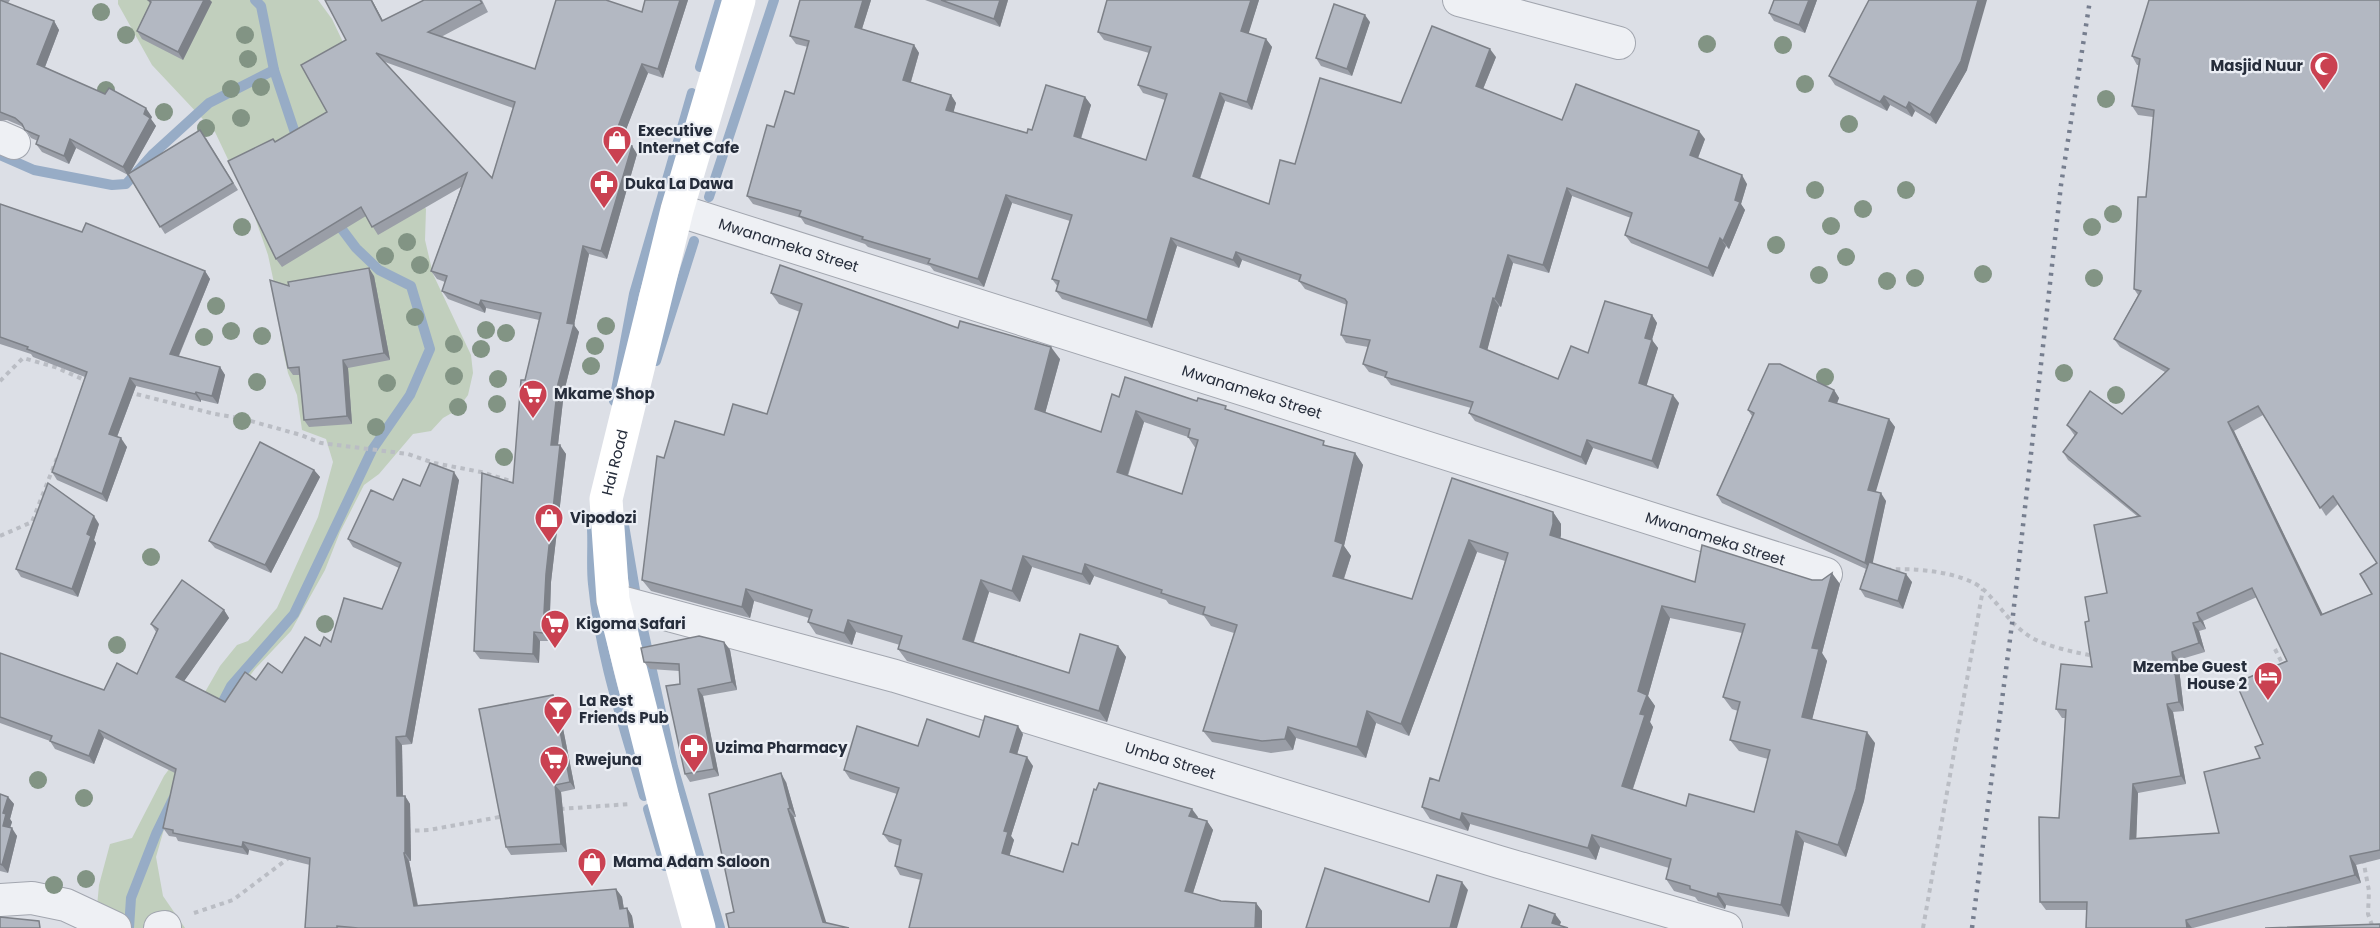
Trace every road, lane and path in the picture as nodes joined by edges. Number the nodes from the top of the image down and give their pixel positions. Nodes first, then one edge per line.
1 (739, 0) edge
2 (1459, 0) edge
3 (1618, 43) dead end
4 (677, 210) junction
5 (0, 381) edge
6 (90, 383) junction
7 (99, 385) edge
8 (126, 392) edge
9 (85, 393) edge
10 (59, 452) edge
11 (524, 485) edge
12 (0, 536) edge
13 (1877, 572) edge
14 (1826, 573) dead end
15 (1983, 589) junction
16 (613, 600) junction
17 (2275, 649) edge
18 (2097, 657) edge
19 (2287, 675) edge
20 (663, 798) junction
21 (550, 810) edge
22 (509, 816) edge
23 (398, 832) edge
24 (296, 853) edge
25 (2362, 855) edge
26 (0, 900) edge
27 (163, 927) edge
28 (115, 928) edge
29 (699, 928) edge
30 (1726, 928) edge
31 (1923, 928) edge
32 (2373, 928) edge

1 - 4 street, Hai Road
2 - 3 street
4 - 14 street, Mwanameka Street
4 - 16 street, Hai Road
5 - 6 path
6 - 7 path
6 - 9 path
8 - 11 path
10 - 12 path
13 - 15 path
15 - 18 path
15 - 31 path
16 - 20 street, Hai Road
16 - 30 street, Umba Street
17 - 19 path
20 - 21 path
20 - 29 street, Hai Road
22 - 23 path
24 - 27 path
25 - 32 path
26 - 28 street

